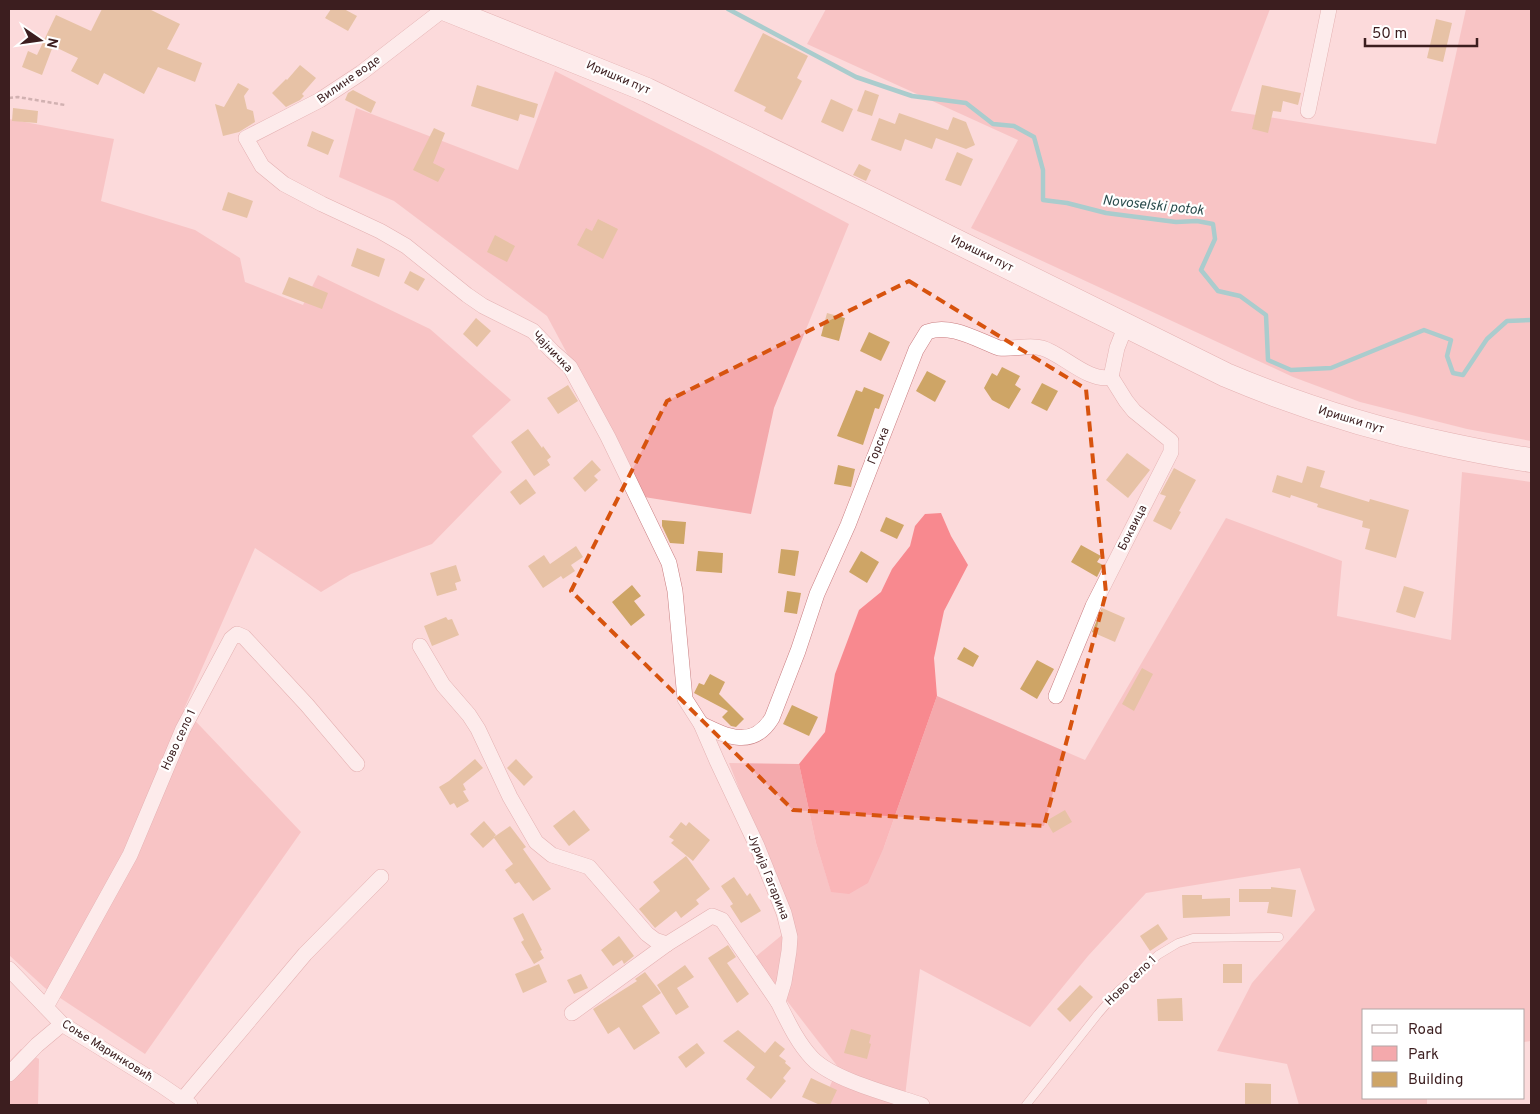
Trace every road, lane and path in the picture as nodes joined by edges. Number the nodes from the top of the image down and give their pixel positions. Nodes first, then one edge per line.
1 (445, 9) edge
2 (1330, 9) edge
3 (9, 98) edge
4 (65, 105) dead end
5 (1308, 111) dead end
6 (246, 138) joint
7 (1126, 325) junction
8 (1112, 377) junction
9 (1531, 460) edge
10 (420, 646) dead end
11 (1056, 696) dead end
12 (701, 724) junction
13 (356, 764) dead end
14 (381, 877) dead end
15 (1279, 937) dead end
16 (667, 944) junction
17 (9, 968) edge
18 (778, 1002) junction
19 (46, 1008) junction
20 (572, 1013) dead end
21 (62, 1024) junction
22 (9, 1074) edge
23 (187, 1102) edge
24 (922, 1105) edge
25 (1026, 1105) edge

1 - 6 street, Вилине воде
1 - 7 main road, Иришки пут
2 - 5 street
3 - 4 path
6 - 12 street, Чајничка
7 - 8 street
7 - 9 main road, Иришки пут
8 - 11 street, Боквица
8 - 12 street, Горска
10 - 16 street
12 - 18 street, Јурија Гагарина
13 - 19 street, Ново село 1
14 - 23 street
15 - 25 lane, Ново село 1
16 - 18 street
16 - 20 street
17 - 19 street, Соње Маринковић
18 - 24 street
19 - 21 street, Соње Маринковић
21 - 22 street
21 - 23 street, Соње Маринковић

